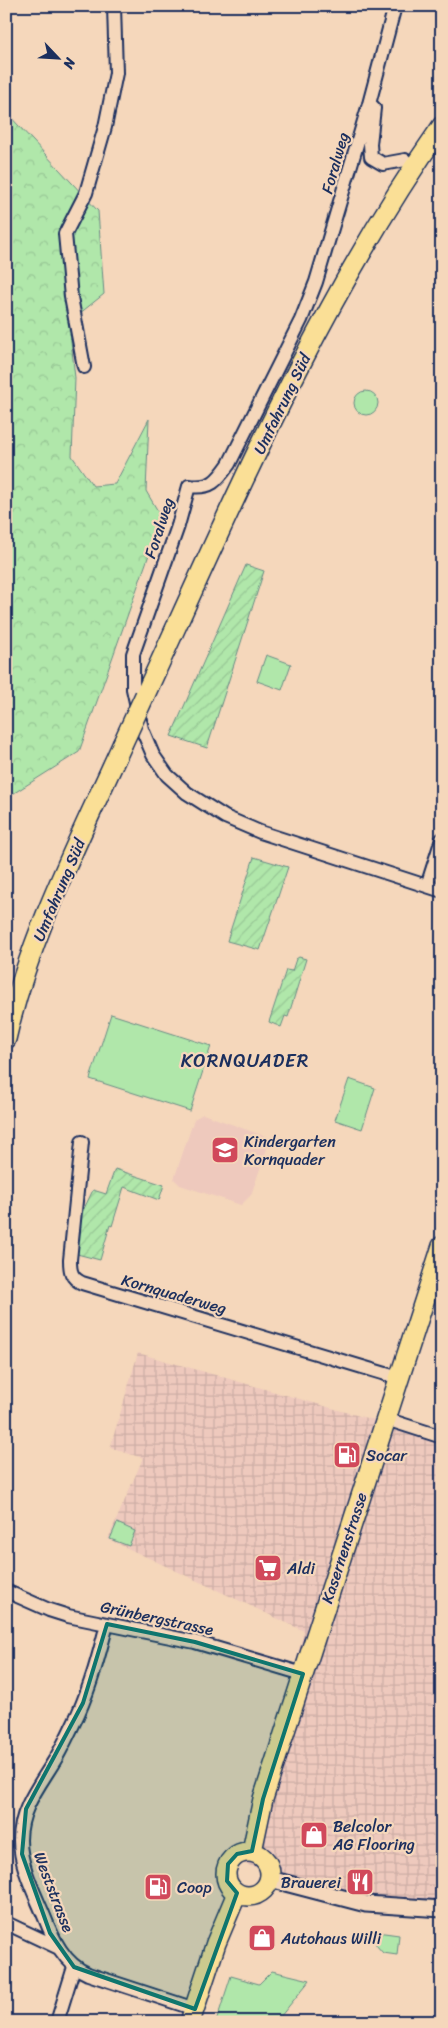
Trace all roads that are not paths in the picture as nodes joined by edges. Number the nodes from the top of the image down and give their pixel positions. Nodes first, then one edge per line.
1 (114, 6) edge
2 (395, 6) edge
3 (369, 104) junction
4 (442, 126) edge
5 (405, 160) dead end
6 (84, 367) dead end
7 (442, 839) edge
8 (427, 886) junction
9 (442, 891) edge
10 (6, 1039) edge
11 (82, 1142) dead end
12 (442, 1246) edge
13 (399, 1378) junction
14 (386, 1419) junction
15 (442, 1438) edge
16 (6, 1590) edge
17 (107, 1624) junction
18 (303, 1674) junction
19 (252, 1851) junction
20 (270, 1879) junction
21 (237, 1893) junction
22 (442, 1909) edge
23 (6, 1923) edge
24 (59, 1948) junction
25 (74, 1967) junction
26 (192, 2018) edge
27 (57, 2022) edge

1 - 6 street
2 - 3 street, Foralweg
3 - 5 street
3 - 8 street, Foralweg
4 - 10 main road, Umfahrung Süd, bridge
7 - 8 street
8 - 9 street, Foralweg
11 - 13 street, Kornquaderweg
12 - 13 main road, Kasernenstrasse
13 - 14 main road, Kasernenstrasse
14 - 15 street
14 - 18 main road, Kasernenstrasse
16 - 17 street, Grünbergstrasse
17 - 18 street, Grünbergstrasse
17 - 24 street, Weststrasse
18 - 19 main road, Kasernenstrasse
19 - 20 main road
19 - 21 main road
20 - 21 main road
20 - 22 street
21 - 26 main road
23 - 24 street
24 - 25 street, Weststrasse
25 - 26 street, Weststrasse
25 - 27 street

